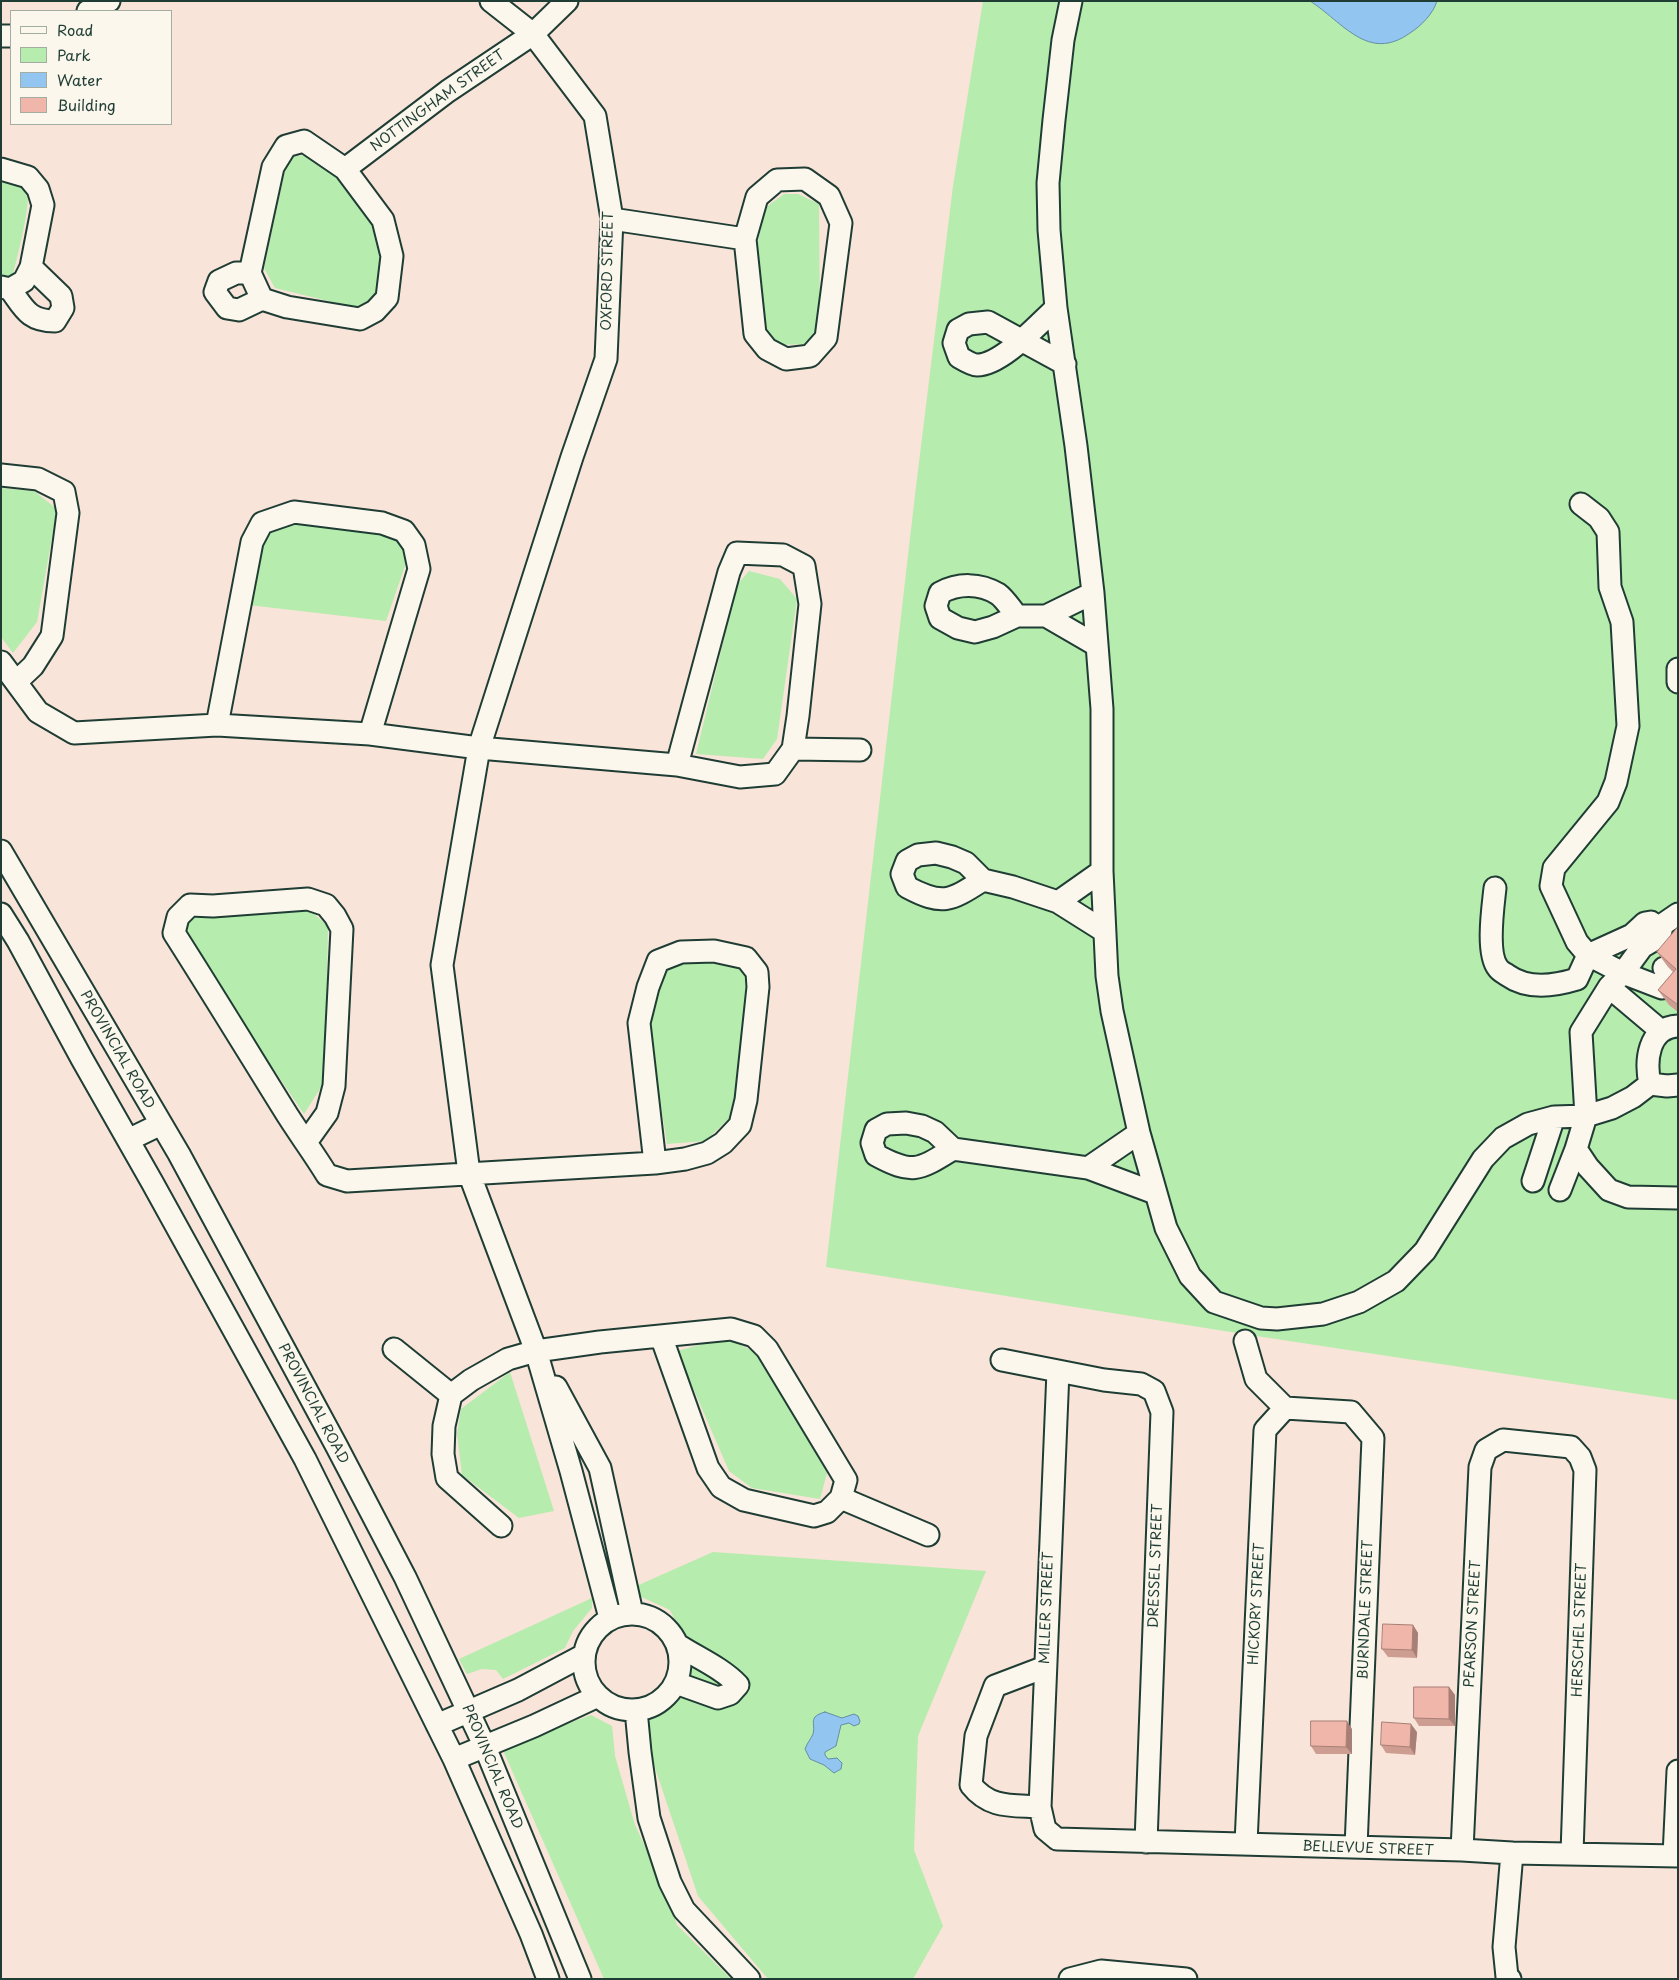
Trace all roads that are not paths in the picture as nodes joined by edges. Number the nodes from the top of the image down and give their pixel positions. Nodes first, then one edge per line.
1 (109, 1) edge
2 (491, 1) edge
3 (567, 1) edge
4 (1071, 1) edge
5 (90, 10) edge
6 (533, 34) junction
7 (345, 169) junction
8 (1, 170) edge
9 (612, 219) junction
10 (745, 238) junction
11 (31, 267) junction
12 (250, 273) junction
13 (6, 288) edge
14 (262, 299) junction
15 (1056, 308) junction
16 (1065, 364) junction
17 (1, 475) edge
18 (1581, 504) dead end
19 (1093, 593) junction
20 (1016, 616) dead end
21 (1046, 616) junction
22 (1096, 645) junction
23 (1, 662) edge
24 (1678, 669) edge
25 (16, 682) junction
26 (1678, 682) edge
27 (217, 725) junction
28 (370, 734) junction
29 (479, 748) junction
30 (792, 749) junction
31 (860, 750) dead end
32 (677, 764) junction
33 (1, 852) edge
34 (1102, 871) junction
35 (984, 880) dead end
36 (1495, 888) dead end
37 (1058, 902) junction
38 (1, 914) edge
39 (1678, 914) edge
40 (1104, 932) junction
41 (1637, 941) junction
42 (1588, 955) junction
43 (1664, 968) edge
44 (1616, 980) junction
45 (1669, 1028) edge
46 (1650, 1084) junction
47 (1678, 1085) edge
48 (1554, 1116) junction
49 (1586, 1116) junction
50 (161, 1124) junction
51 (1139, 1133) junction
52 (128, 1140) junction
53 (307, 1142) junction
54 (953, 1149) dead end
55 (1576, 1149) junction
56 (655, 1163) junction
57 (1088, 1168) junction
58 (469, 1172) junction
59 (1534, 1181) dead end
60 (1560, 1190) dead end
61 (1156, 1193) junction
62 (1678, 1198) edge
63 (661, 1336) junction
64 (1245, 1341) dead end
65 (394, 1349) dead end
66 (536, 1351) junction
67 (1002, 1360) dead end
68 (1058, 1371) junction
69 (451, 1395) junction
70 (1285, 1408) junction
71 (1535, 1444) joint
72 (841, 1498) junction
73 (501, 1526) dead end
74 (928, 1535) dead end
75 (632, 1613) junction
76 (610, 1618) junction
77 (678, 1645) junction
78 (584, 1655) junction
79 (1046, 1667) junction
80 (676, 1683) junction
81 (598, 1696) junction
82 (636, 1710) junction
83 (470, 1712) junction
84 (437, 1725) junction
85 (485, 1747) junction
86 (454, 1760) junction
87 (1678, 1771) edge
88 (1040, 1807) junction
89 (1058, 1839) junction
90 (1146, 1842) junction
91 (1246, 1843) junction
92 (1356, 1847) junction
93 (1462, 1850) junction
94 (1512, 1853) junction
95 (1572, 1853) junction
96 (1676, 1857) edge
97 (548, 1979) edge
98 (580, 1979) edge
99 (749, 1979) edge
100 (1070, 1979) edge
101 (1186, 1979) edge
102 (1510, 1979) edge

1 - 5 street
2 - 6 street, OXFORD STREET
3 - 6 street, NOTTINGHAM STREET
4 - 15 street
6 - 7 street, NOTTINGHAM STREET
6 - 9 street, OXFORD STREET
7 - 12 street
7 - 14 street
8 - 11 street
9 - 10 street
9 - 29 street, OXFORD STREET
10 - 10 street
11 - 13 street
11 - 13 street
12 - 14 street
12 - 14 street
15 - 16 street
15 - 16 street
16 - 19 street
17 - 25 street
18 - 42 street
19 - 21 street
19 - 22 street
20 - 21 street
21 - 22 street
22 - 34 street
23 - 25 street
24 - 26 street
25 - 27 street
27 - 28 street
27 - 28 street
28 - 29 street
29 - 32 street
29 - 58 street, OXFORD STREET
30 - 31 street
30 - 32 street
30 - 32 street
33 - 50 street, PROVINCIAL ROAD
34 - 37 street
34 - 40 street
35 - 37 street
36 - 42 street
37 - 40 street
38 - 52 street
39 - 41 street
40 - 51 street
41 - 42 street
41 - 44 street
42 - 44 street
43 - 44 street
44 - 45 street
44 - 49 street
45 - 46 street
46 - 47 street
46 - 49 street
48 - 49 street
48 - 59 street
48 - 61 street
49 - 55 street
50 - 52 street
50 - 83 street, PROVINCIAL ROAD
51 - 57 street
51 - 61 street
52 - 84 street
53 - 53 street
53 - 58 street
54 - 57 street
55 - 60 street
55 - 62 street
56 - 56 street
56 - 58 street
57 - 61 street
58 - 66 street, OXFORD STREET
63 - 66 street
63 - 72 street
63 - 72 street
64 - 70 street
65 - 69 street
66 - 69 street
66 - 75 street
66 - 76 street
67 - 68 street, DRESSEL STREET
68 - 79 street, MILLER STREET
68 - 90 street, DRESSEL STREET
69 - 73 street
70 - 91 street, HICKORY STREET
70 - 92 street, BURNDALE STREET
71 - 93 street, PEARSON STREET
71 - 95 street, HERSCHEL STREET
72 - 74 street
75 - 76 street
75 - 77 street
76 - 78 street
77 - 80 street
77 - 80 street
78 - 81 street
78 - 83 street
79 - 88 street, MILLER STREET
79 - 88 street
80 - 82 street
81 - 82 street
81 - 85 street
82 - 99 street
83 - 84 street
83 - 85 street, PROVINCIAL ROAD
84 - 86 street
85 - 86 street
85 - 98 street, PROVINCIAL ROAD
86 - 97 street
87 - 96 street
88 - 89 street, MILLER STREET
89 - 90 street
89 - 94 street, BELLEVUE STREET
90 - 91 street
91 - 92 street
92 - 93 street
93 - 94 street
94 - 95 street
94 - 96 street, BELLEVUE STREET
94 - 102 street
95 - 96 street
100 - 101 street

